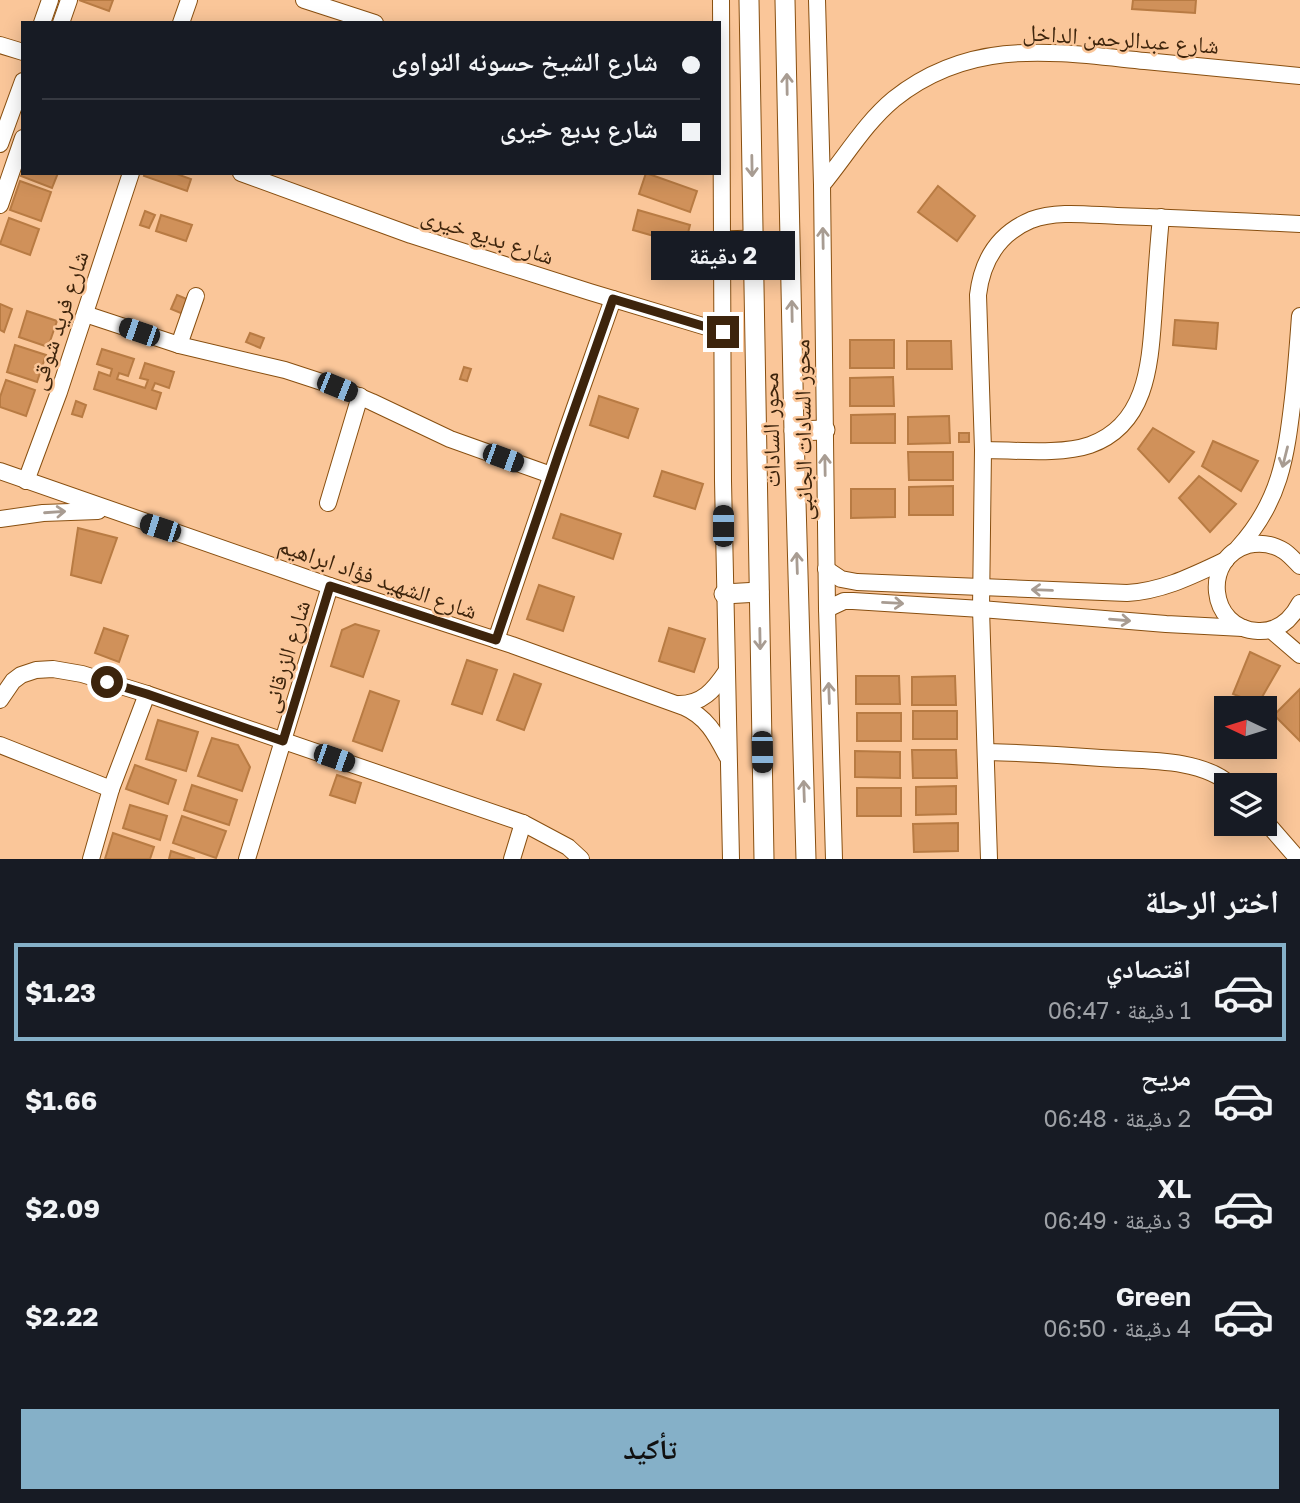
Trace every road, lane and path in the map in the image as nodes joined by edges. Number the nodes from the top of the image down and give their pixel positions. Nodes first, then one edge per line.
1 (50, 0) edge
2 (69, 0) edge
3 (189, 0) edge
4 (304, 0) edge
5 (721, 0) edge
6 (749, 0) edge
7 (785, 0) edge
8 (817, 0) edge
9 (44, 21) edge
10 (62, 21) edge
11 (182, 21) edge
12 (369, 21) edge
13 (0, 45) edge
14 (21, 51) edge
15 (1300, 76) edge
16 (21, 92) edge
17 (16, 120) edge
18 (721, 140) edge
19 (0, 144) edge
20 (21, 144) edge
21 (130, 175) edge
22 (246, 175) edge
23 (822, 185) junction
24 (0, 205) edge
25 (1161, 217) junction
26 (1300, 224) edge
27 (753, 240) junction
28 (723, 241) junction
29 (196, 296) dead end
30 (613, 299) junction
31 (85, 314) junction
32 (1300, 316) edge
33 (723, 332) junction
34 (180, 345) junction
35 (360, 396) junction
36 (825, 430) junction
37 (794, 431) junction
38 (983, 450) junction
39 (0, 471) edge
40 (551, 475) junction
41 (26, 481) junction
42 (328, 503) dead end
43 (110, 511) junction
44 (0, 519) edge
45 (1238, 548) junction
46 (1226, 560) junction
47 (1300, 566) edge
48 (826, 569) junction
49 (330, 586) junction
50 (982, 588) junction
51 (759, 593) junction
52 (724, 594) junction
53 (1300, 604) edge
54 (827, 609) junction
55 (981, 609) junction
56 (1243, 628) junction
57 (1271, 630) junction
58 (496, 640) junction
59 (1300, 655) edge
60 (726, 672) junction
61 (147, 694) junction
62 (0, 700) edge
63 (676, 704) junction
64 (283, 741) junction
65 (0, 745) edge
66 (987, 752) junction
67 (728, 758) junction
68 (1214, 774) edge
69 (111, 789) junction
70 (523, 823) junction
71 (1277, 835) edge
72 (91, 859) edge
73 (247, 859) edge
74 (512, 859) edge
75 (581, 859) edge
76 (731, 859) edge
77 (764, 859) edge
78 (806, 859) edge
79 (834, 859) edge
80 (989, 859) edge
81 (1298, 859) edge

1 - 9 street
2 - 10 street
3 - 11 street
4 - 12 street
5 - 18 street
6 -> 27 main road, محور السادات
37 -> 7 main road, محور السادات
8 - 23 street, محور السادات الجانبى
13 - 14 street
15 - 23 street, شارع عبدالرحمن الداخل
16 - 17 street
17 - 19 street
18 - 28 street
20 - 24 street
21 - 31 street, شارع فريد شوقى
22 - 30 street, شارع بديع خيرى
36 -> 23 street, محور السادات الجانبى
25 - 26 street
25 - 38 street
25 - 38 street
27 - 28 main road
27 - 51 main road, محور السادات
28 - 33 street
29 - 34 street
30 - 33 street, شارع بديع خيرى
30 - 40 street
31 - 34 street
31 - 41 street, شارع فريد شوقى
32 -> 45 street
33 - 52 street
34 - 35 street
35 - 40 street
35 - 42 street
36 - 37 main road
48 -> 36 street, محور السادات الجانبى
78 -> 37 main road, محور السادات
38 - 50 street
39 - 41 street, شارع الشهيد فؤاد ابراهيم
40 - 58 street
41 - 43 street, شارع الشهيد فؤاد ابراهيم
44 -> 43 street, شارع الشهيد فؤاد ابراهيم
43 - 49 street, شارع الشهيد فؤاد ابراهيم
45 - 46 street
45 - 47 street
46 -> 50 street
46 - 56 street
48 - 50 street
48 - 54 street, محور السادات الجانبى
49 - 58 street, شارع الشهيد فؤاد ابراهيم
49 - 64 street, شارع الزرقانى
50 - 55 street
51 - 52 main road
51 -> 77 main road, محور السادات
52 - 60 street
53 - 57 street
54 -> 55 street
79 -> 54 street, محور السادات الجانبى
55 -> 56 street
55 - 66 street
56 - 57 street
57 - 59 street
58 - 63 street, شارع الشهيد فؤاد ابراهيم
60 - 63 street
60 - 67 street
61 - 62 street
61 - 64 street
61 - 69 street
63 - 67 street, شارع الشهيد فؤاد ابراهيم
64 - 70 street
64 - 73 street, شارع الزرقانى
65 - 69 street
66 - 68 street
66 - 80 street
67 - 76 street
69 - 72 street
70 - 74 street
70 - 75 street
71 - 81 street

